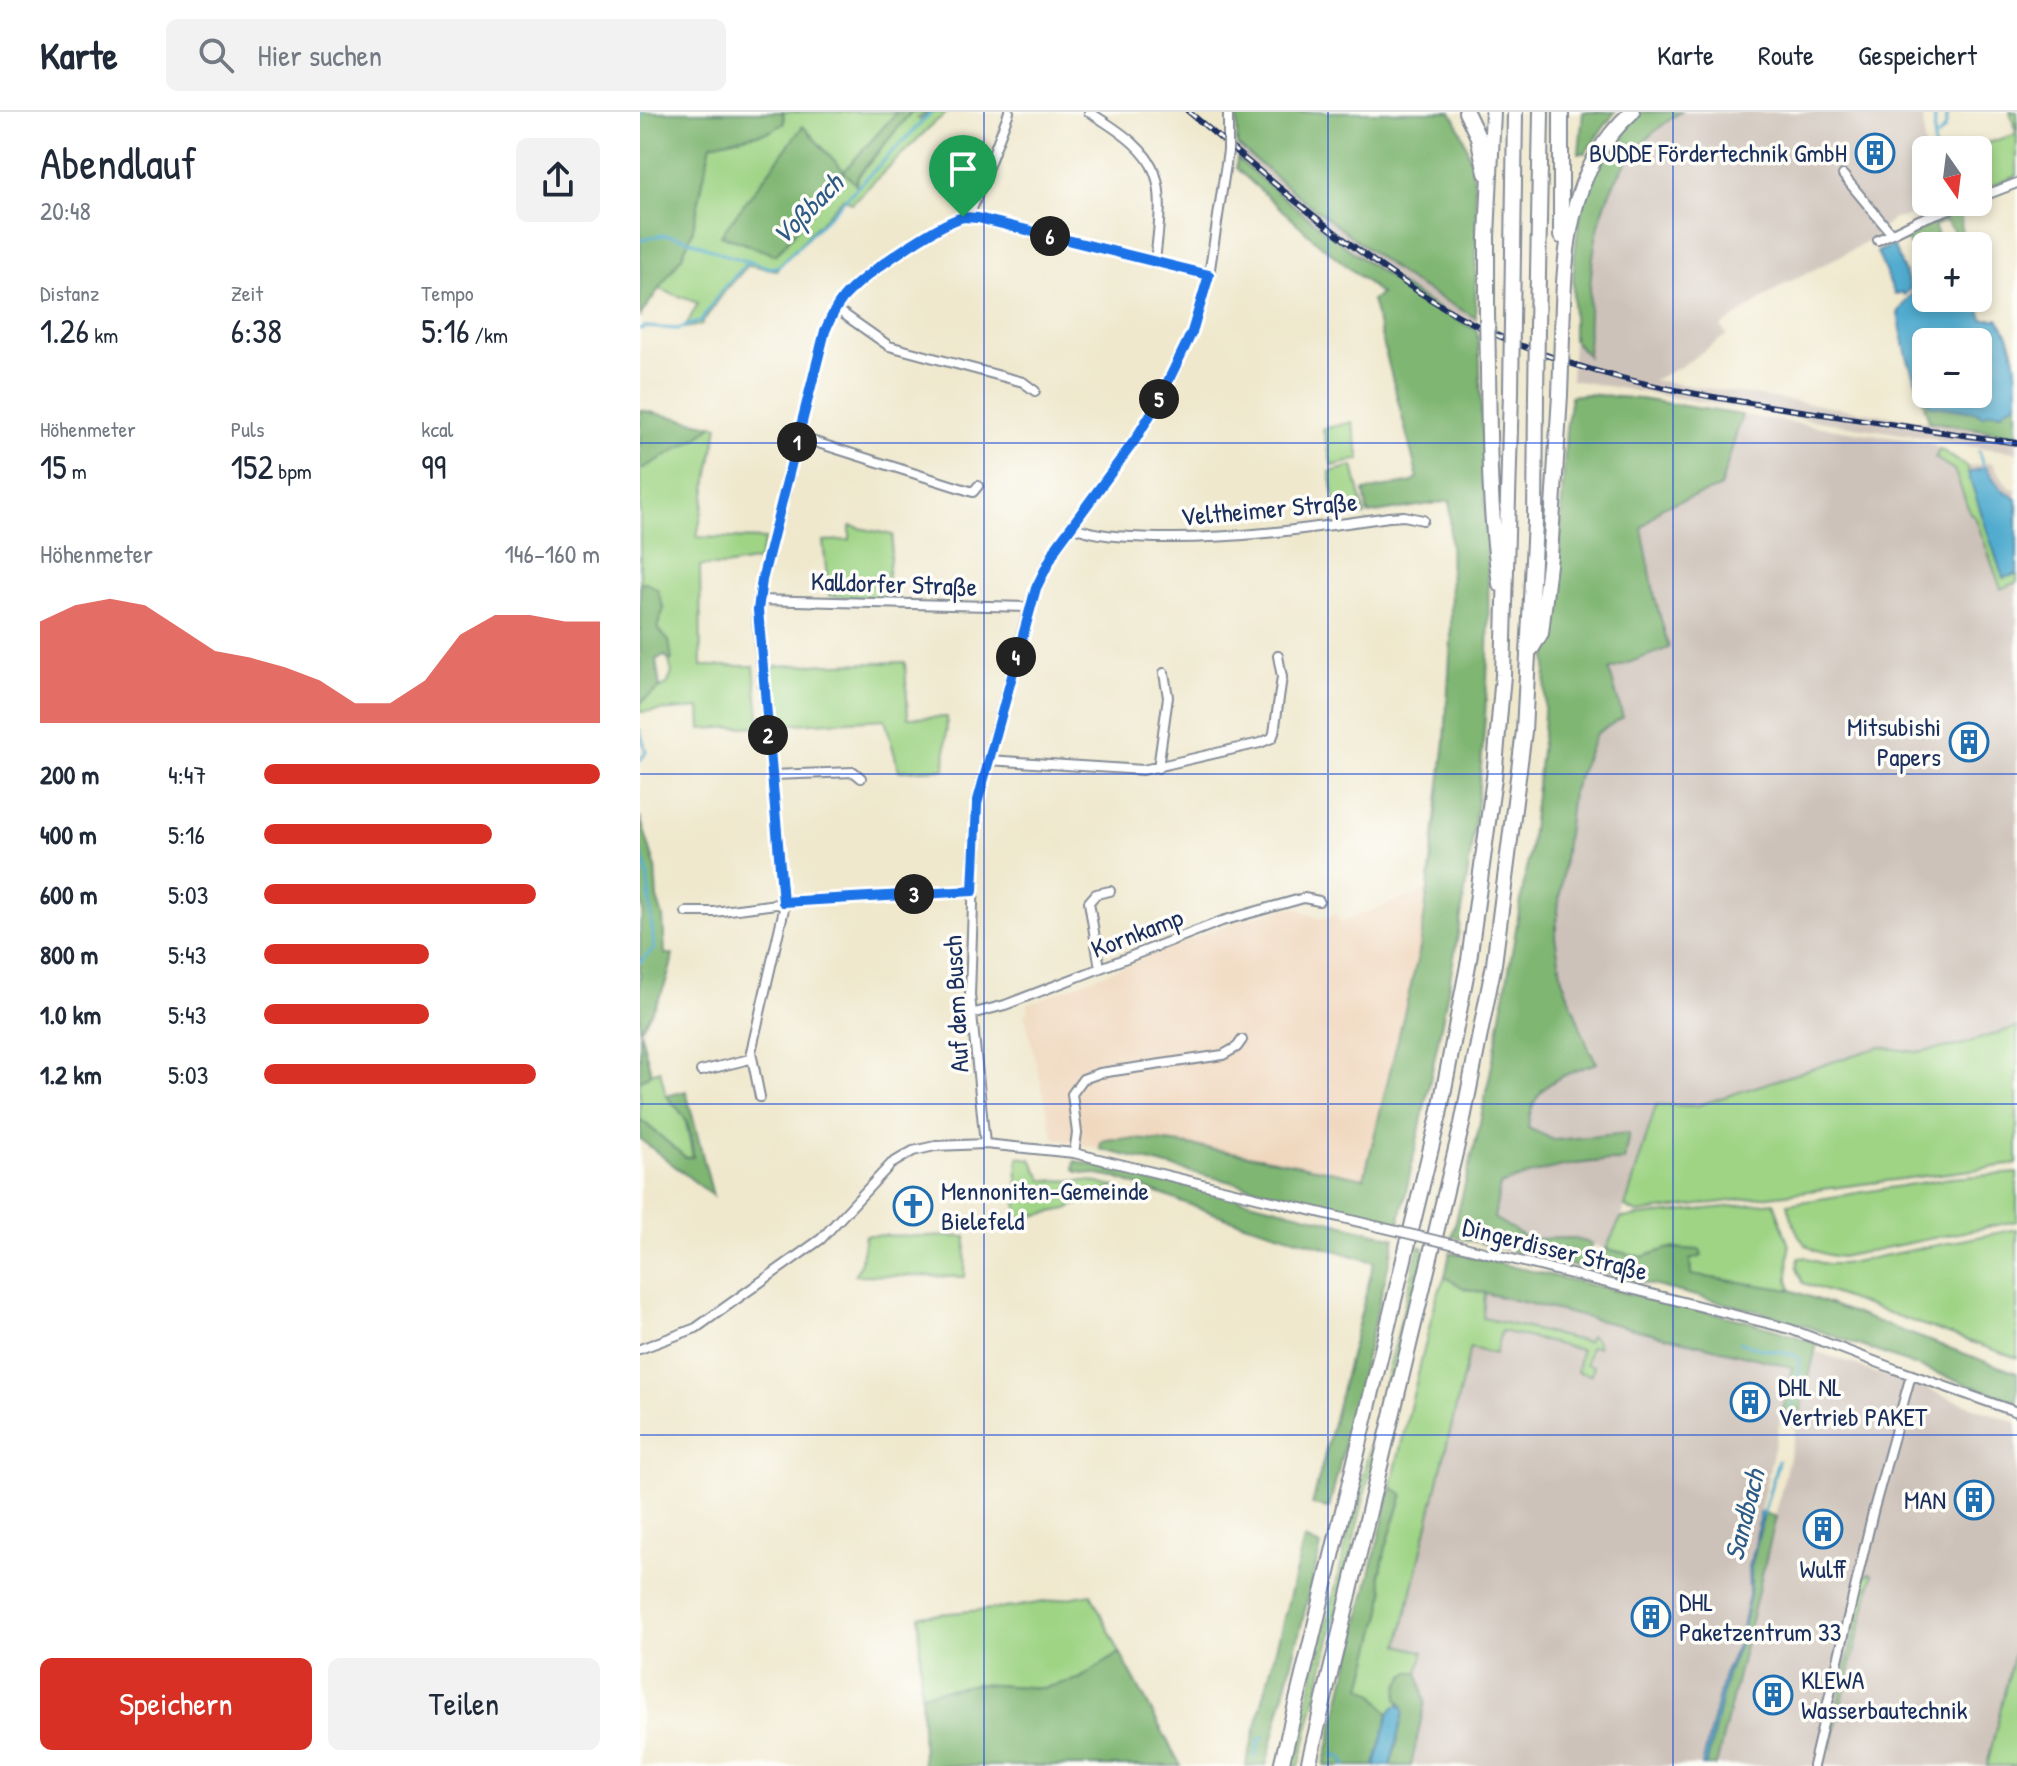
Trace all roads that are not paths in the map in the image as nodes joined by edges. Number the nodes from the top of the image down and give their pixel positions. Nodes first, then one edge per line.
1 (1009, 112) edge
2 (1089, 112) edge
3 (1228, 112) edge
4 (1466, 112) edge
5 (1493, 112) edge
6 (1515, 112) edge
7 (1541, 112) edge
8 (1561, 112) edge
9 (1632, 112) edge
10 (1843, 175) dead end
11 (2017, 183) edge
12 (1992, 193) edge
13 (1489, 205) junction
14 (1933, 216) edge
15 (969, 217) junction
16 (1891, 233) junction
17 (1878, 240) dead end
18 (1155, 261) junction
19 (1564, 272) junction
20 (1209, 275) junction
21 (835, 308) junction
22 (1035, 391) dead end
23 (799, 437) junction
24 (978, 486) dead end
25 (1423, 520) dead end
26 (1071, 526) junction
27 (758, 600) junction
28 (1029, 607) junction
29 (1506, 616) junction
30 (1530, 652) junction
31 (1278, 656) dead end
32 (1164, 673) dead end
33 (988, 760) junction
34 (1158, 768) junction
35 (772, 775) junction
36 (861, 778) dead end
37 (973, 891) junction
38 (1110, 891) dead end
39 (1319, 901) dead end
40 (783, 902) junction
41 (686, 912) dead end
42 (1100, 968) junction
43 (971, 1014) junction
44 (1242, 1040) dead end
45 (750, 1059) junction
46 (701, 1071) dead end
47 (760, 1097) dead end
48 (985, 1144) junction
49 (1074, 1153) junction
50 (640, 1349) edge
51 (1911, 1375) junction
52 (2017, 1412) edge
53 (1281, 1766) edge
54 (1308, 1766) edge
55 (1813, 1766) edge

1 - 15 street
2 - 18 street
3 - 20 street, Auf dem Busch, bridge
4 - 13 highway
5 - 13 highway
6 - 29 highway, bridge
7 - 30 highway, bridge
8 - 19 highway
9 - 19 highway
10 - 16 street
11 - 12 street
13 - 29 highway, bridge
14 - 16 street
15 - 18 street
15 - 21 street
16 - 17 street
18 - 20 street
19 - 30 highway, bridge
20 - 26 street, Auf dem Busch
21 - 22 street
21 - 23 street
23 - 24 street
23 - 27 street
25 - 26 street, Veltheimer Straße
26 - 28 street, Auf dem Busch
27 - 28 street, Kalldorfer Straße
27 - 35 street
28 - 33 street, Auf dem Busch
29 - 53 highway
30 - 54 highway
31 - 34 street
32 - 34 street
33 - 34 street
33 - 37 street, Auf dem Busch
35 - 36 street
35 - 40 street
37 - 40 street
37 - 43 street, Auf dem Busch
38 - 42 street
39 - 42 street, Kornkamp
40 - 41 street
40 - 45 street
42 - 43 street, Kornkamp
43 - 48 street, Auf dem Busch
44 - 49 street
45 - 46 street
45 - 47 street
48 - 49 street, Dingerdisser Straße
48 - 50 street, Dingerdisser Straße
49 - 51 street, Dingerdisser Straße, bridge
51 - 52 street, Dingerdisser Straße
51 - 55 street

